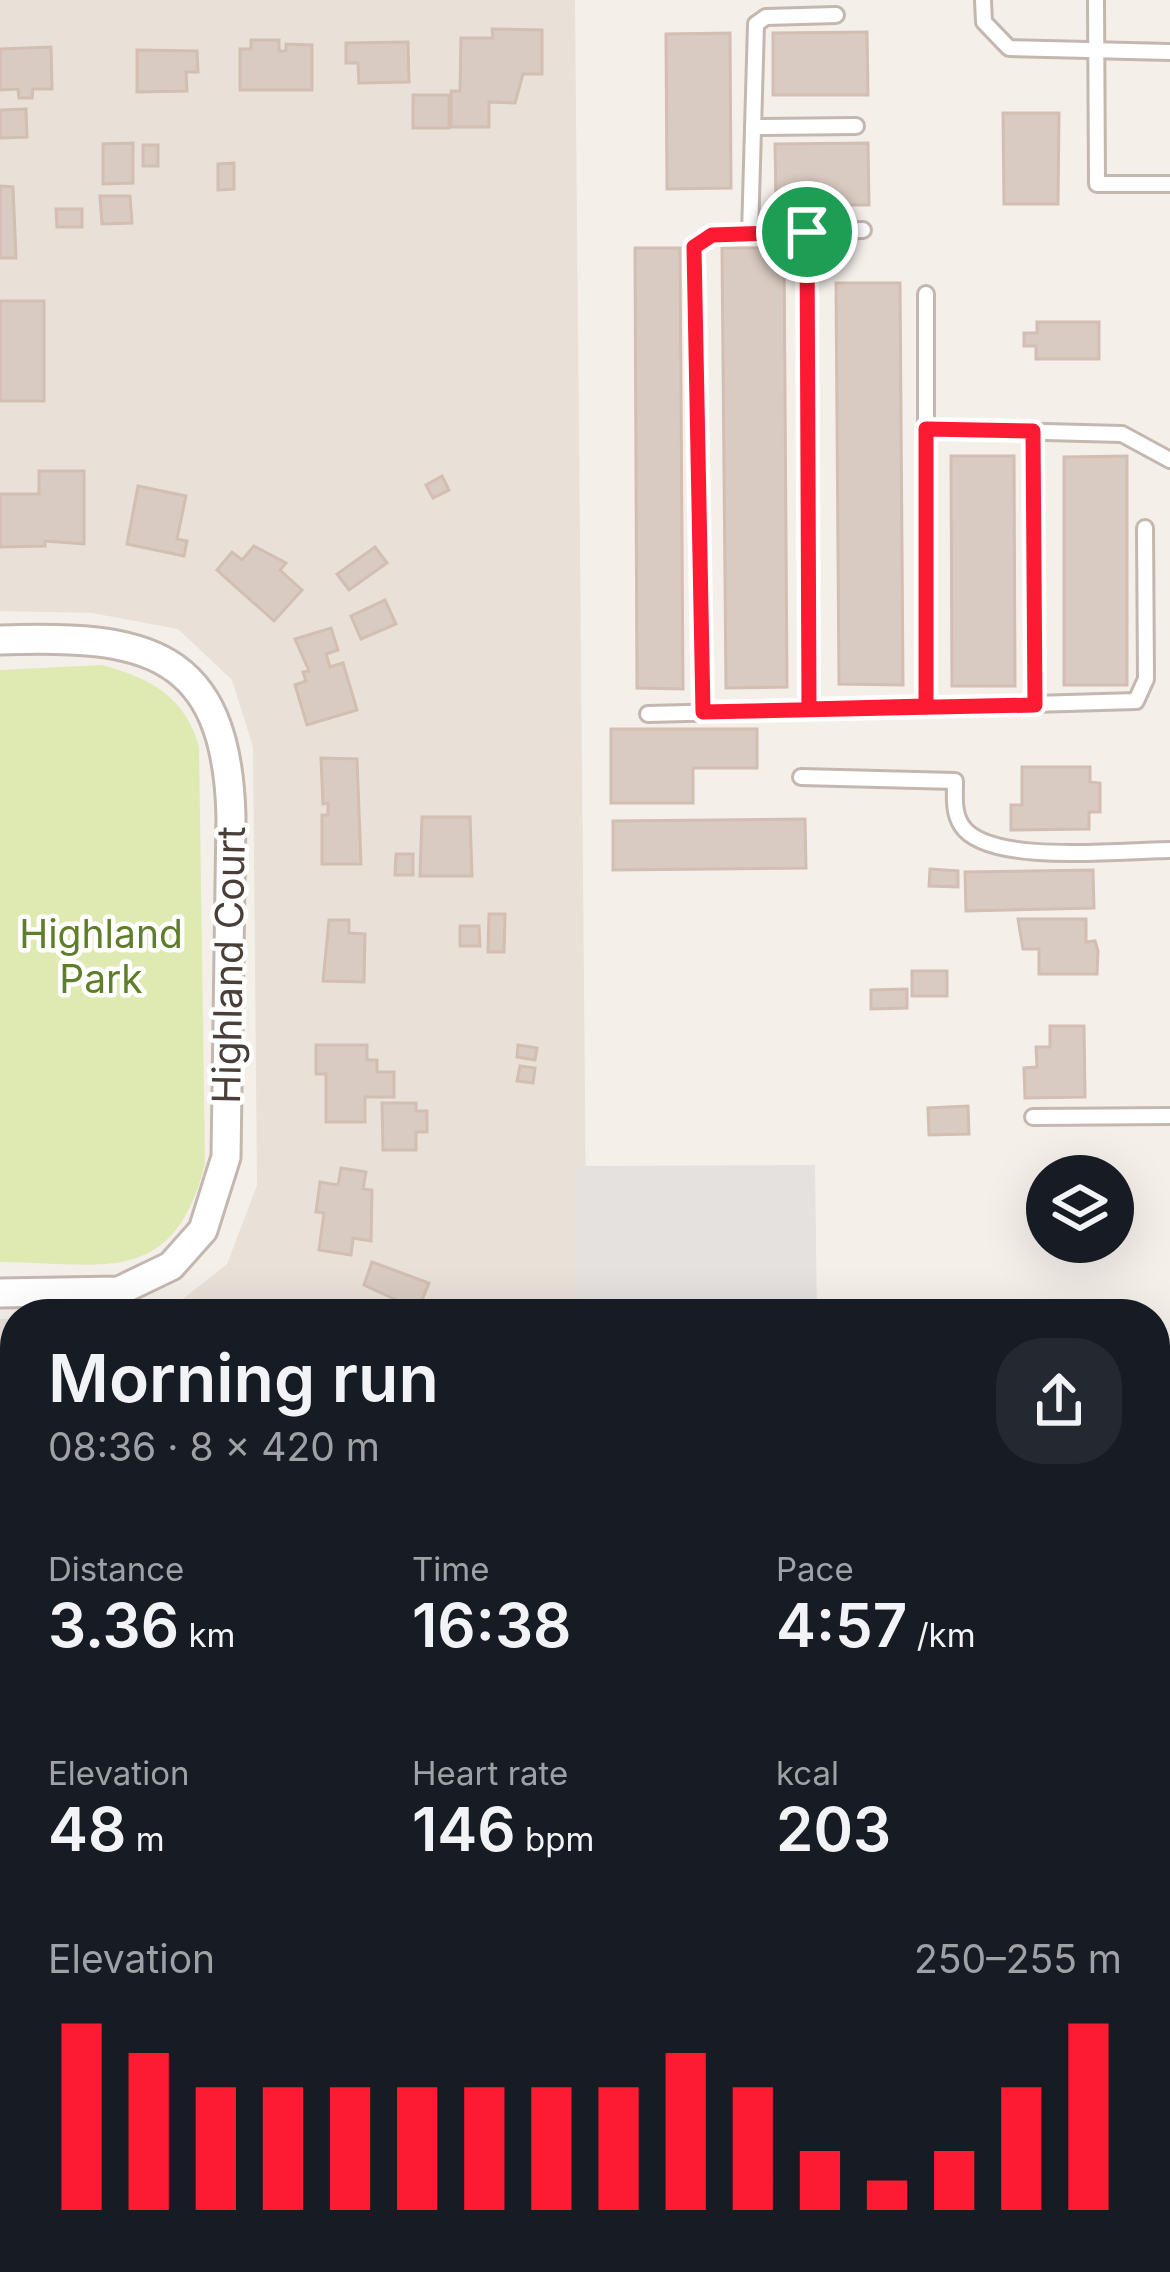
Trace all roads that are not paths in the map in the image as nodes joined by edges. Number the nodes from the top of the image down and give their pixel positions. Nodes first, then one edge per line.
1 (983, 0) edge
2 (1096, 0) edge
3 (836, 15) dead end
4 (1096, 52) junction
5 (1170, 52) edge
6 (856, 126) dead end
7 (753, 127) junction
8 (1170, 184) edge
9 (863, 230) dead end
10 (807, 232) junction
11 (749, 234) junction
12 (926, 294) dead end
13 (926, 429) junction
14 (1033, 431) junction
15 (1170, 460) edge
16 (1145, 528) dead end
17 (0, 640) edge
18 (1035, 705) junction
19 (926, 706) junction
20 (809, 709) junction
21 (703, 712) junction
22 (648, 713) dead end
23 (801, 777) dead end
24 (1170, 850) edge
25 (1170, 1116) edge
26 (1033, 1117) dead end
27 (0, 1293) edge

1 - 4 lane
2 - 4 lane
3 - 7 lane
4 - 5 lane
4 - 8 lane
6 - 7 lane
7 - 11 lane
9 - 10 lane
10 - 11 lane
10 - 20 lane
11 - 21 lane
12 - 13 lane
13 - 14 lane
13 - 19 lane
14 - 15 lane
14 - 18 lane
16 - 18 lane
17 - 27 street, Highland Court
18 - 19 lane
19 - 20 lane
20 - 21 lane
21 - 22 lane
23 - 24 lane
25 - 26 lane

